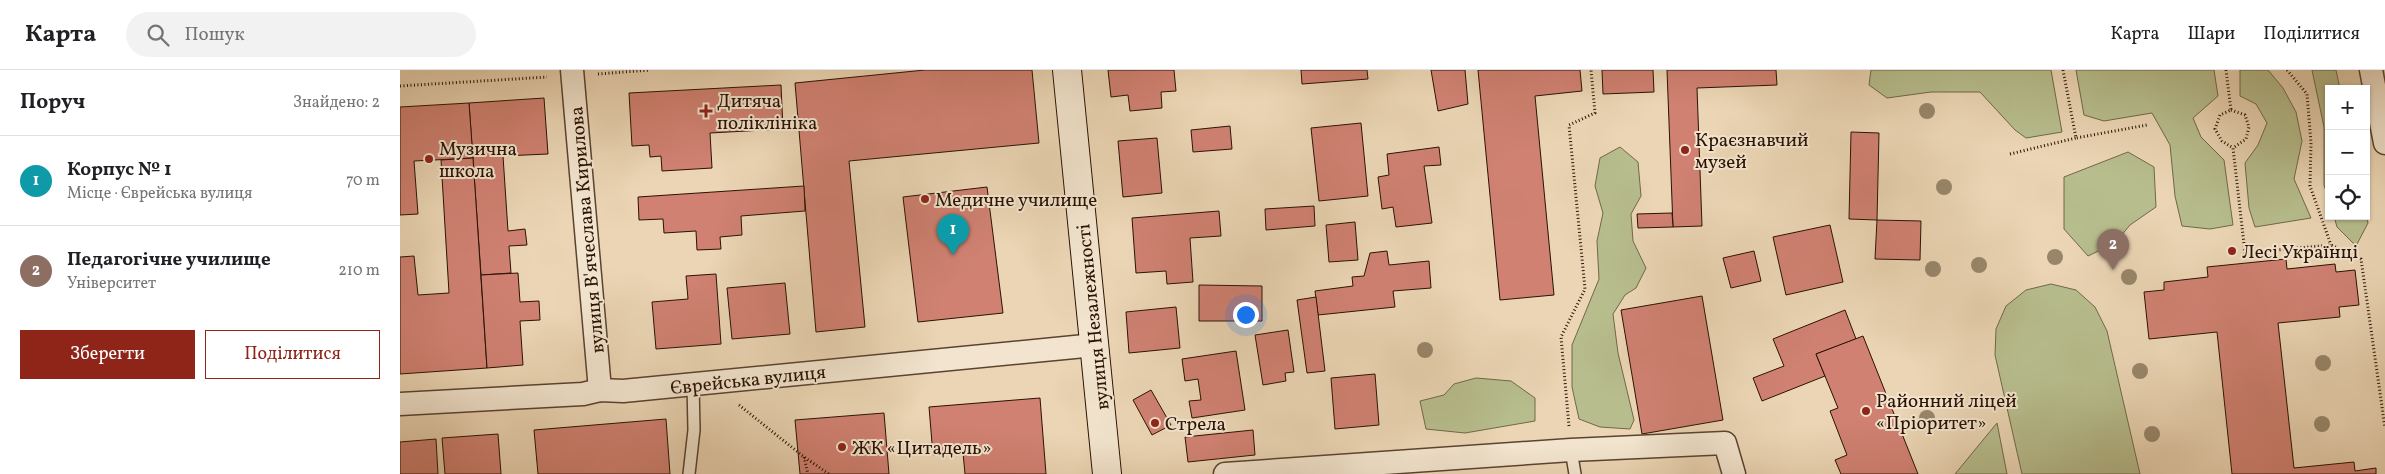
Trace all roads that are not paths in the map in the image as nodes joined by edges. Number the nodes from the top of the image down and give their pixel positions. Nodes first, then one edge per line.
1 (1067, 70) edge
2 (2371, 70) edge
3 (572, 71) edge
4 (2385, 143) edge
5 (1096, 345) junction
6 (693, 384) junction
7 (600, 390) junction
8 (400, 404) edge
9 (1571, 450) junction
10 (690, 474) edge
11 (1107, 474) edge
12 (1225, 474) edge
13 (1575, 474) edge
14 (1734, 474) edge

1 - 5 street, вулиця Незалежності
2 - 4 street
3 - 7 street, вулиця В'ячеслава Кирилова
5 - 6 street, Єврейська вулиця
5 - 11 street, вулиця Незалежності
6 - 7 street, Єврейська вулиця
6 - 10 lane
7 - 8 street, Єврейська вулиця
9 - 12 street
9 - 13 lane
9 - 14 street

